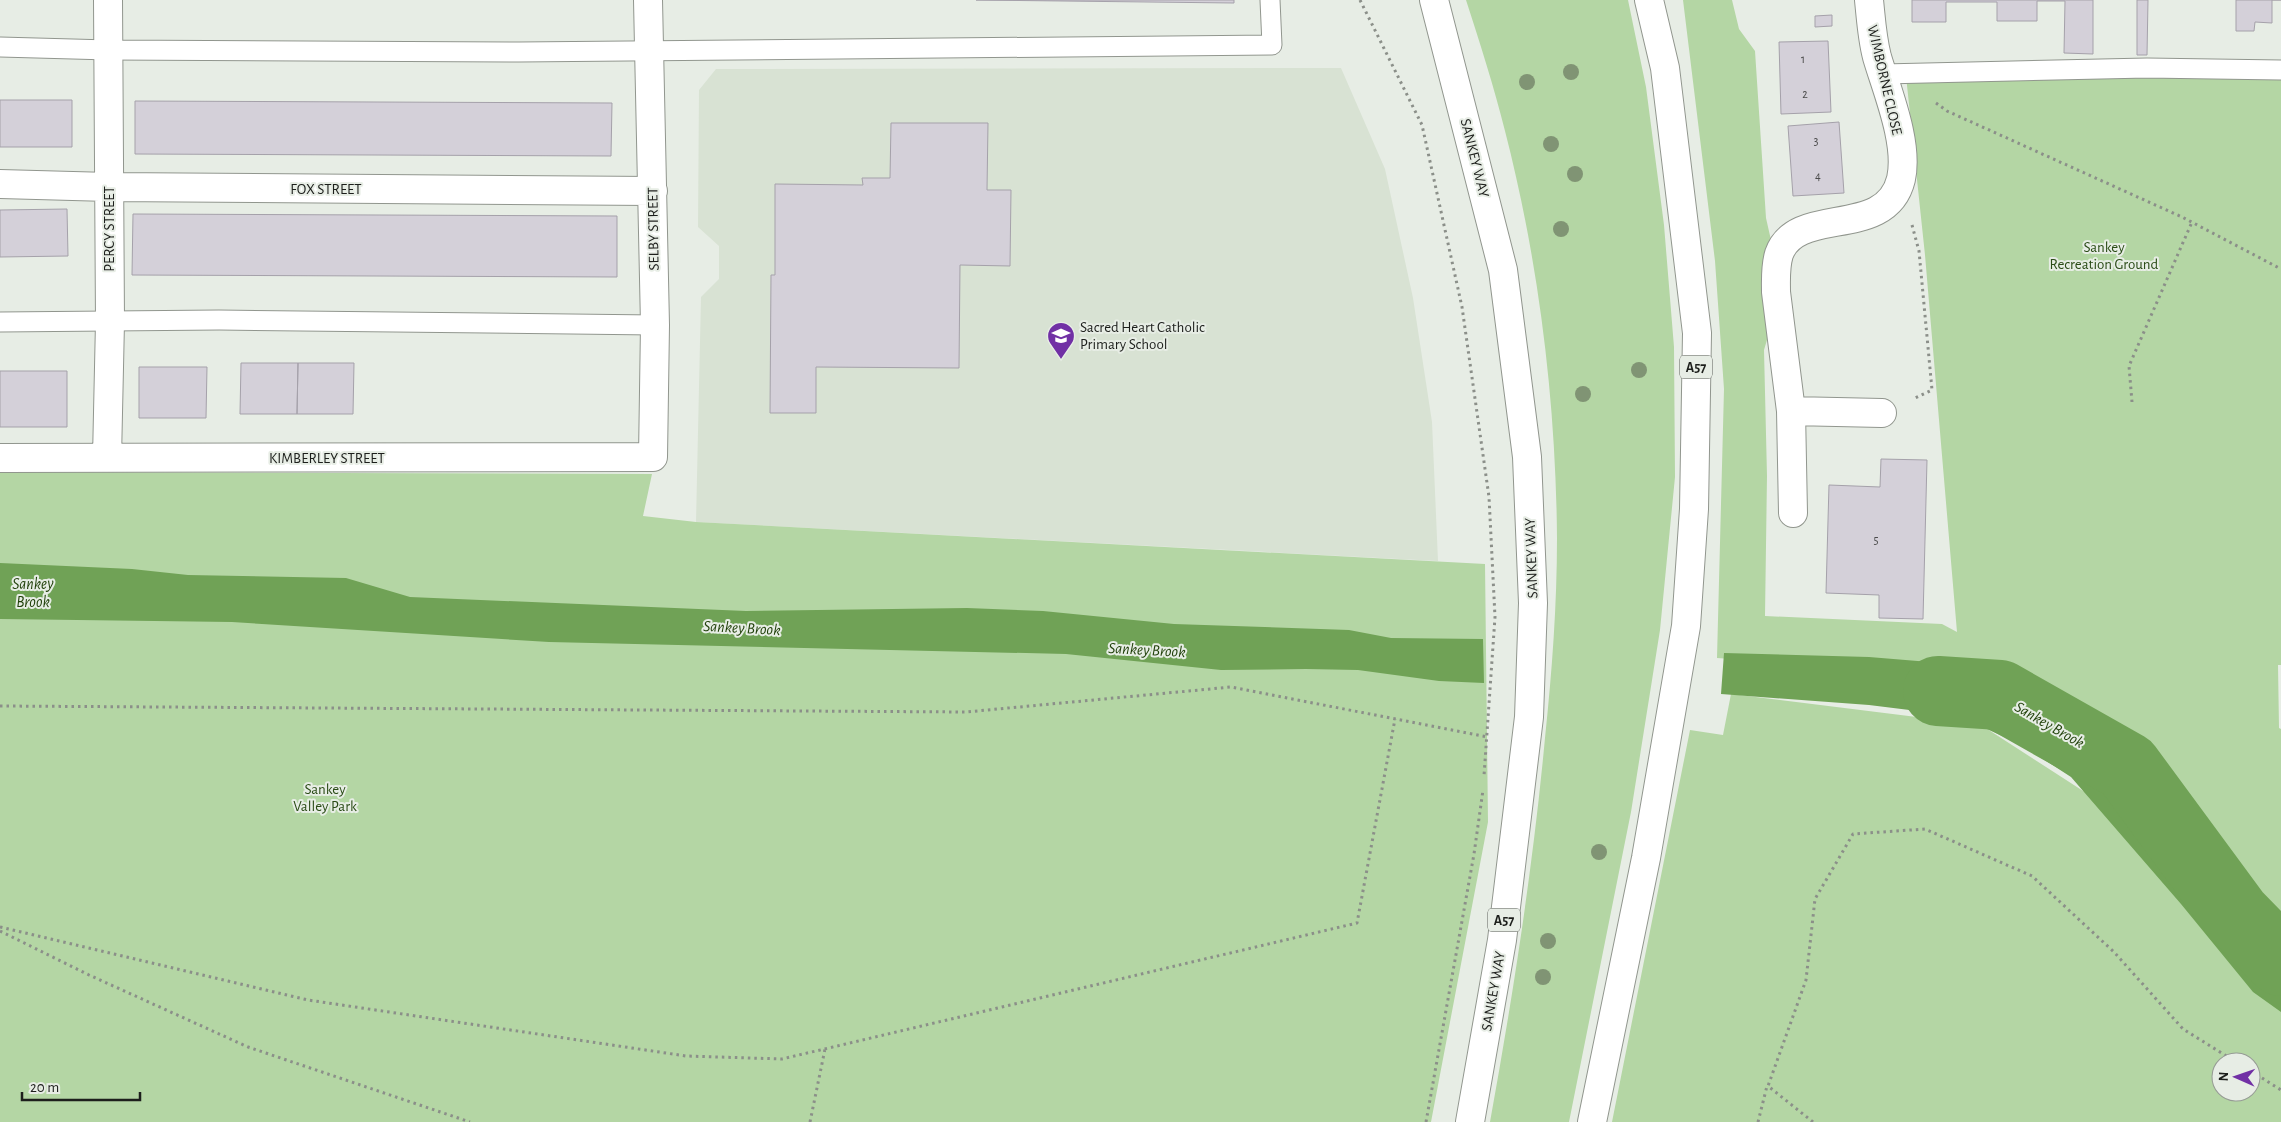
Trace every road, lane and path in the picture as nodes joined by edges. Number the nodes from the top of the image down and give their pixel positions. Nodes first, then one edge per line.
1 (108, 0) edge
2 (648, 0) edge
3 (1270, 0) edge
4 (1360, 0) edge
5 (1434, 0) edge
6 (1649, 0) edge
7 (1869, 0) edge
8 (0, 47) edge
9 (109, 50) junction
10 (649, 51) junction
11 (2281, 70) edge
12 (1895, 74) junction
13 (0, 184) edge
14 (109, 187) junction
15 (653, 191) junction
16 (1911, 222) dead end
17 (2192, 222) junction
18 (2281, 269) edge
19 (0, 322) edge
20 (110, 322) junction
21 (655, 325) junction
22 (2132, 402) dead end
23 (1791, 412) junction
24 (1882, 413) joint
25 (653, 457) joint
26 (0, 458) edge
27 (107, 458) junction
28 (1793, 513) dead end
29 (0, 706) edge
30 (1395, 719) junction
31 (1488, 737) junction
32 (0, 927) edge
33 (0, 931) edge
34 (825, 1049) junction
35 (2220, 1052) edge
36 (2261, 1077) edge
37 (1768, 1086) junction
38 (2281, 1090) edge
39 (470, 1122) edge
40 (810, 1122) edge
41 (1426, 1122) edge
42 (1470, 1122) edge
43 (1592, 1122) edge
44 (1758, 1122) edge
45 (1813, 1122) edge

1 - 9 main road, PERCY STREET
2 - 10 main road, SELBY STREET
3 - 10 lane
4 - 31 path
5 - 42 main road, SANKEY WAY / A57
6 - 43 main road, A57
7 - 12 main road, WIMBORNE CLOSE
8 - 9 lane
9 - 10 lane
9 - 14 main road, PERCY STREET
10 - 15 main road, SELBY STREET
11 - 12 lane
12 - 17 path
12 - 23 main road, WIMBORNE CLOSE
13 - 14 main road, FOX STREET
14 - 15 main road, FOX STREET
14 - 20 main road, PERCY STREET
15 - 21 main road, SELBY STREET
16 - 24 path
17 - 18 path
17 - 22 path
19 - 20 lane
20 - 21 lane
20 - 27 main road, PERCY STREET
21 - 25 main road, SELBY STREET
23 - 24 main road
23 - 28 main road, WIMBORNE CLOSE
25 - 27 main road, KIMBERLEY STREET
26 - 27 main road, KIMBERLEY STREET
29 - 30 path
30 - 31 path
30 - 34 path
31 - 41 path
32 - 34 path
33 - 39 path
34 - 40 path
35 - 37 path
36 - 38 path
37 - 44 path
37 - 45 path

